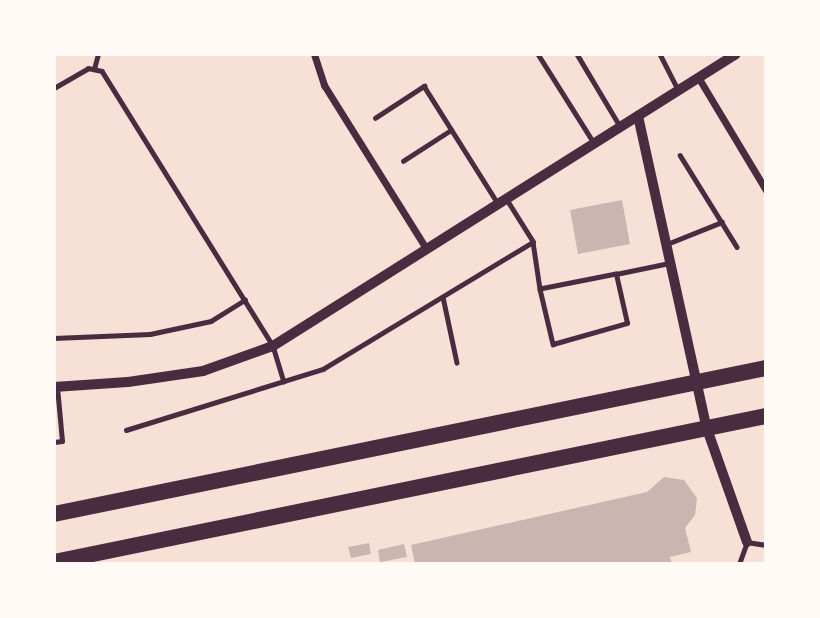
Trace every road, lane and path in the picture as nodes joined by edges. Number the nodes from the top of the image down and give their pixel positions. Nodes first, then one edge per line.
1 (98, 54) edge
2 (314, 54) edge
3 (538, 54) edge
4 (577, 54) edge
5 (660, 54) edge
6 (736, 54) edge
7 (94, 69) junction
8 (698, 77) junction
9 (54, 89) edge
10 (679, 90) junction
11 (638, 116) junction
12 (375, 118) dead end
13 (621, 127) junction
14 (451, 130) junction
15 (594, 143) junction
16 (680, 155) dead end
17 (403, 161) dead end
18 (766, 190) edge
19 (501, 201) junction
20 (722, 222) junction
21 (533, 242) junction
22 (666, 244) junction
23 (737, 247) dead end
24 (426, 248) junction
25 (670, 262) junction
26 (615, 274) junction
27 (540, 289) junction
28 (443, 297) junction
29 (245, 300) junction
30 (54, 338) edge
31 (273, 346) junction
32 (457, 363) dead end
33 (766, 368) edge
34 (284, 381) junction
35 (696, 383) junction
36 (56, 386) edge
37 (766, 416) edge
38 (707, 429) junction
39 (126, 430) dead end
40 (54, 442) edge
41 (54, 514) edge
42 (747, 542) junction
43 (766, 545) edge
44 (54, 562) edge
45 (740, 564) edge

1 - 7 lane
2 - 24 street
3 - 15 lane
4 - 13 lane
5 - 10 lane
6 - 8 street
7 - 9 lane
7 - 29 lane
8 - 10 street
8 - 18 street
10 - 11 street
11 - 13 street
11 - 22 street
12 - 14 lane
13 - 15 street
14 - 17 lane
14 - 19 lane
15 - 19 street
16 - 20 lane
19 - 21 lane
19 - 24 street
20 - 22 lane
20 - 23 lane
21 - 27 lane
21 - 28 lane
22 - 25 street
24 - 31 street
25 - 26 lane
25 - 35 street
26 - 27 lane
26 - 27 lane
28 - 32 lane
28 - 34 lane
29 - 30 lane
29 - 31 lane
31 - 34 lane
31 - 36 street
33 - 35 highway
34 - 39 lane
35 - 38 street
35 - 41 highway
36 - 40 lane
37 - 38 highway
38 - 42 street
38 - 44 highway
42 - 43 lane
42 - 45 lane

